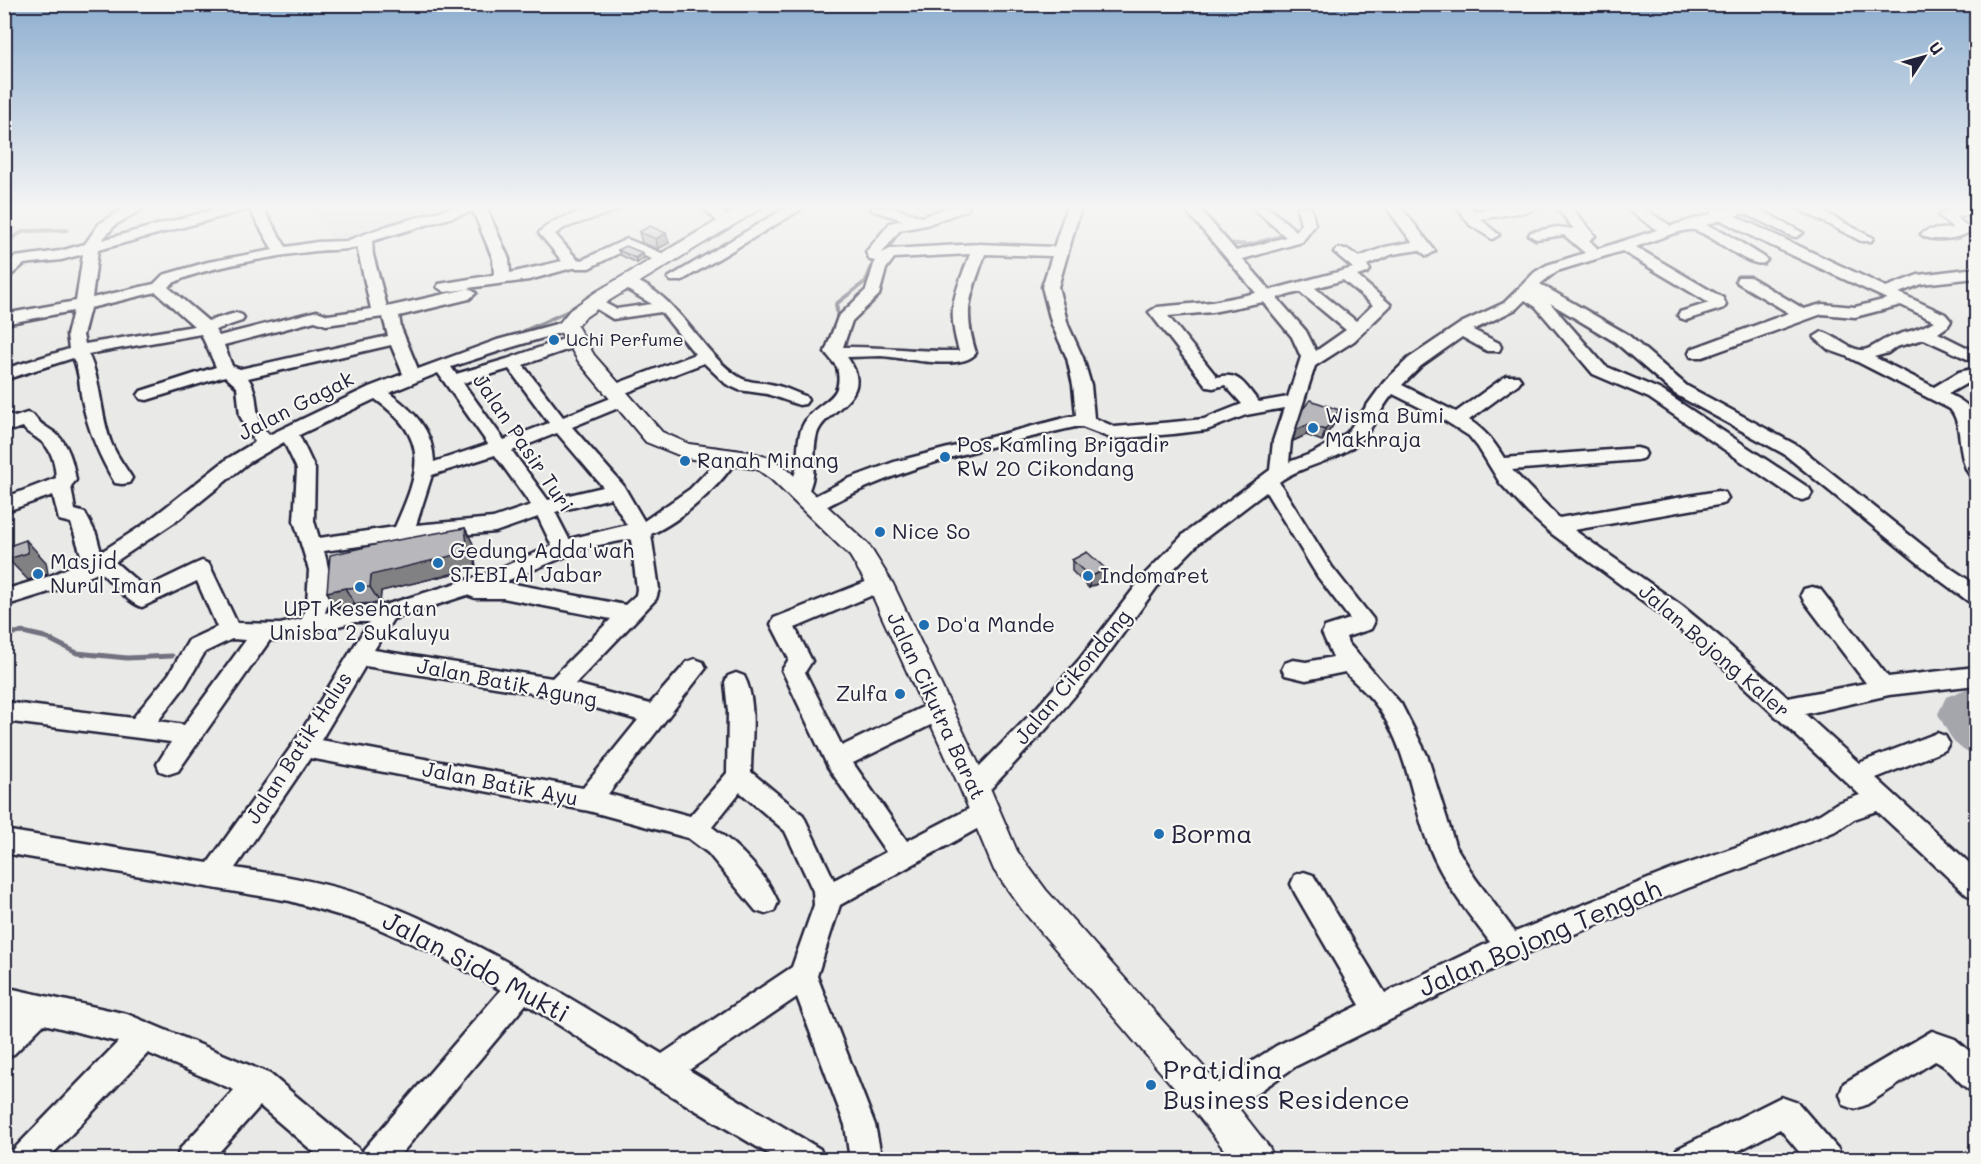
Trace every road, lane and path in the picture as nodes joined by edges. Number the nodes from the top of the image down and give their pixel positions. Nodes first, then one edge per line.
1 (18, 261) edge
2 (89, 261) edge
3 (231, 261) edge
4 (367, 261) edge
5 (501, 261) edge
6 (591, 261) edge
7 (660, 261) edge
8 (707, 261) edge
9 (883, 261) edge
10 (975, 261) edge
11 (1057, 261) edge
12 (1237, 261) edge
13 (1362, 261) edge
14 (1573, 261) edge
15 (1650, 261) edge
16 (1819, 261) edge
17 (572, 263) joint
18 (1358, 263) joint
19 (1977, 273) edge
20 (4, 274) edge
21 (1345, 274) junction
22 (163, 277) junction
23 (502, 277) junction
24 (676, 278) dead end
25 (1744, 280) dead end
26 (625, 282) junction
27 (469, 283) junction
28 (1304, 286) junction
29 (445, 287) dead end
30 (1527, 288) junction
31 (1267, 296) junction
32 (1892, 297) junction
33 (593, 302) junction
34 (83, 305) junction
35 (665, 307) junction
36 (385, 312) junction
37 (1803, 314) junction
38 (1686, 315) dead end
39 (236, 318) dead end
40 (4, 319) edge
41 (1356, 330) junction
42 (1461, 330) junction
43 (571, 333) junction
44 (1926, 333) junction
45 (210, 335) junction
46 (1822, 337) dead end
47 (398, 339) junction
48 (1493, 347) dead end
49 (78, 351) junction
50 (833, 352) junction
51 (1697, 352) dead end
52 (706, 356) junction
53 (1859, 356) junction
54 (1977, 358) edge
55 (513, 363) junction
56 (1307, 364) junction
57 (232, 372) junction
58 (447, 372) junction
59 (4, 375) edge
60 (412, 376) junction
61 (1968, 376) edge
62 (1512, 380) dead end
63 (1390, 386) junction
64 (1977, 387) edge
65 (375, 391) junction
66 (1936, 393) junction
67 (147, 395) dead end
68 (618, 395) junction
69 (799, 400) dead end
70 (1294, 401) junction
71 (1255, 408) junction
72 (4, 418) edge
73 (1457, 420) junction
74 (1085, 421) junction
75 (561, 426) junction
76 (288, 433) junction
77 (267, 443) junction
78 (501, 447) junction
79 (1637, 454) dead end
80 (729, 456) junction
81 (1500, 465) junction
82 (1977, 470) edge
83 (424, 471) junction
84 (1274, 477) junction
85 (122, 478) dead end
86 (61, 485) junction
87 (615, 490) junction
88 (803, 493) junction
89 (1802, 493) dead end
90 (1718, 498) dead end
91 (4, 505) edge
92 (543, 508) junction
93 (1555, 526) junction
94 (640, 530) junction
95 (402, 533) junction
96 (311, 546) junction
97 (564, 549) junction
98 (99, 564) junction
99 (880, 584) junction
100 (458, 589) junction
101 (1812, 595) dead end
102 (1977, 595) edge
103 (4, 598) edge
104 (385, 613) junction
105 (629, 614) junction
106 (311, 623) junction
107 (230, 632) junction
108 (260, 638) junction
109 (358, 656) junction
110 (1348, 663) junction
111 (695, 668) dead end
112 (1293, 669) dead end
113 (1977, 676) edge
114 (736, 682) dead end
115 (1882, 687) junction
116 (556, 688) junction
117 (1782, 709) junction
118 (939, 710) junction
119 (4, 711) edge
120 (655, 715) junction
121 (138, 729) junction
122 (189, 735) junction
123 (1937, 742) dead end
124 (304, 747) junction
125 (837, 760) junction
126 (169, 764) dead end
127 (739, 776) junction
128 (1855, 776) junction
129 (1881, 799) junction
130 (589, 800) junction
131 (980, 800) junction
132 (695, 829) junction
133 (4, 841) edge
134 (903, 856) junction
135 (215, 875) junction
136 (1304, 884) dead end
137 (1977, 886) edge
138 (827, 898) junction
139 (765, 902) dead end
140 (1510, 947) junction
141 (803, 976) junction
142 (523, 986) junction
143 (4, 1001) edge
144 (39, 1009) junction
145 (1379, 1009) junction
146 (144, 1036) junction
147 (4, 1044) edge
148 (661, 1072) junction
149 (1977, 1078) edge
150 (260, 1085) junction
151 (1855, 1094) dead end
152 (1213, 1105) junction
153 (25, 1160) edge
154 (191, 1160) edge
155 (348, 1160) edge
156 (375, 1160) edge
157 (809, 1160) edge
158 (866, 1160) edge
159 (1256, 1160) edge
160 (1688, 1160) edge
161 (1827, 1160) edge

1 - 20 street
2 - 34 street
3 - 22 street
4 - 36 street
5 - 23 street
6 - 17 street
7 - 26 main road
8 - 24 street
9 - 50 street
10 - 50 street
11 - 74 street
12 - 31 street
13 - 18 street
14 - 30 street, Jalan Cikondang
15 - 38 street
16 - 32 street
17 - 23 street
18 - 21 street
19 - 32 street
21 - 28 street
21 - 41 street
22 - 34 street
22 - 45 street
23 - 27 street
25 - 37 street
26 - 33 main road
26 - 35 street
27 - 29 street
27 - 36 street
28 - 31 street
28 - 41 street
30 - 42 street, Jalan Cikondang
30 - 89 street
30 - 102 street
31 - 56 street
31 - 71 street
32 - 37 street
32 - 44 street
33 - 35 street
33 - 43 main road
34 - 40 street
34 - 49 street
35 - 52 street
36 - 45 street
36 - 47 street
37 - 51 street
39 - 45 street
41 - 56 street
42 - 48 street
42 - 63 street, Jalan Cikondang
43 - 55 street
43 - 58 street, Jalan Gagak
43 - 68 main road, Jalan Cikutra Barat
44 - 53 street
44 - 54 street
45 - 49 street
45 - 57 street
46 - 53 street
47 - 57 street
47 - 60 street
49 - 59 street
49 - 85 street
50 - 88 street
52 - 68 street
52 - 69 street
53 - 66 street
55 - 58 street
55 - 75 street
56 - 70 street
57 - 67 street
57 - 77 street
58 - 60 street, Jalan Gagak
58 - 78 street, Jalan Pasir Turi
60 - 65 street, Jalan Gagak
61 - 64 street
61 - 66 street
62 - 73 street
63 - 73 street, Jalan Bojong Kaler
63 - 84 street, Jalan Cikondang
65 - 76 street, Jalan Gagak
65 - 83 street
66 - 82 street
68 - 75 street
68 - 80 main road, Jalan Cikutra Barat
70 - 71 street
70 - 84 street
71 - 74 street
72 - 86 street
73 - 81 street, Jalan Bojong Kaler
74 - 88 street
75 - 78 street
75 - 87 street
76 - 77 street, Jalan Gagak
76 - 96 street
77 - 98 street, Jalan Gagak
78 - 83 street
78 - 92 street, Jalan Pasir Turi
79 - 81 street
80 - 88 main road, Jalan Cikutra Barat
80 - 94 street
81 - 93 street, Jalan Bojong Kaler
83 - 95 street
84 - 110 street
84 - 131 street, Jalan Cikondang
86 - 91 street
86 - 98 street
87 - 92 street
87 - 94 street
88 - 99 main road, Jalan Cikutra Barat
90 - 93 street
92 - 95 street
92 - 97 street, Jalan Pasir Turi
93 - 117 street, Jalan Bojong Kaler
94 - 97 street
94 - 105 street
95 - 96 street
96 - 106 street
97 - 100 street
98 - 103 street, Jalan Gagak
98 - 107 street
99 - 118 main road, Jalan Cikutra Barat
99 - 125 street
100 - 104 street
100 - 105 street
101 - 115 street
104 - 106 street
104 - 109 street, Jalan Batik Halus
105 - 116 street
106 - 108 street
107 - 108 street
107 - 121 street
108 - 122 street
109 - 116 street, Jalan Batik Agung
109 - 124 street, Jalan Batik Halus
110 - 112 street
110 - 140 street
111 - 120 street
113 - 115 street
114 - 127 street
115 - 117 street
116 - 120 street, Jalan Batik Agung
117 - 128 street, Jalan Bojong Kaler
118 - 125 street
118 - 131 main road, Jalan Cikutra Barat
119 - 121 street
120 - 130 street
121 - 122 street
122 - 126 street
123 - 128 street
124 - 130 street, Jalan Batik Ayu
124 - 135 street, Jalan Batik Halus
125 - 134 street
127 - 132 street
127 - 138 street
128 - 129 street, Jalan Bojong Kaler
129 - 137 street, Jalan Bojong Kaler
129 - 140 street, Jalan Bojong Tengah
130 - 132 street, Jalan Batik Ayu
131 - 134 street, Jalan Cikondang
131 - 152 main road, Jalan Cikutra Barat
132 - 139 street
133 - 135 street, Jalan Sido Mukti
134 - 138 street, Jalan Cikondang
135 - 142 street, Jalan Sido Mukti
136 - 145 street
138 - 141 street
140 - 145 street, Jalan Bojong Tengah
141 - 148 street
141 - 158 street
142 - 148 street, Jalan Sido Mukti
142 - 156 street
143 - 144 street
144 - 146 street
144 - 147 street
145 - 152 street, Jalan Bojong Tengah
146 - 150 street
146 - 153 street
148 - 157 street, Jalan Sido Mukti
149 - 151 street
150 - 154 street
150 - 155 street
152 - 159 main road, Jalan Cikutra Barat
160 - 161 street

